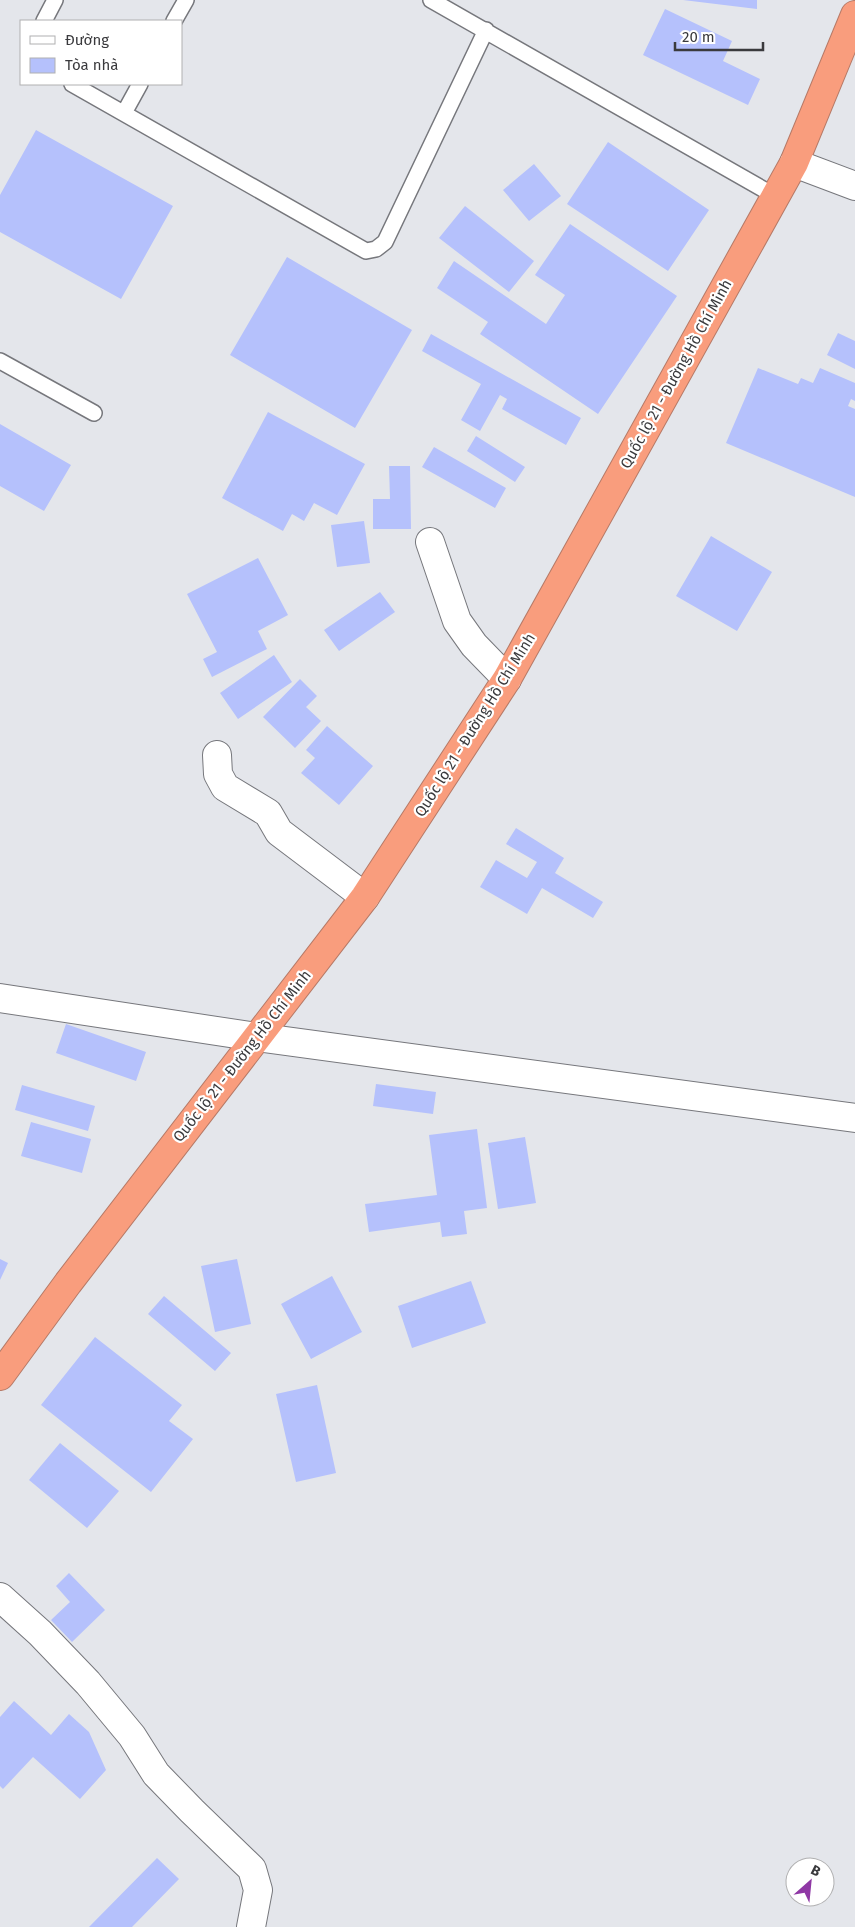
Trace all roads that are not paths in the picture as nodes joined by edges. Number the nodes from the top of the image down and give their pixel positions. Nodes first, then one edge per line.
1 (55, 0) edge
2 (186, 0) edge
3 (431, 0) edge
4 (855, 14) edge
5 (45, 20) edge
6 (175, 20) edge
7 (486, 30) junction
8 (74, 85) edge
9 (139, 85) edge
10 (124, 113) junction
11 (794, 163) junction
12 (855, 186) edge
13 (775, 196) junction
14 (0, 362) edge
15 (94, 413) dead end
16 (430, 542) dead end
17 (507, 679) junction
18 (217, 755) dead end
19 (365, 897) junction
20 (0, 998) edge
21 (256, 1037) junction
22 (855, 1118) edge
23 (0, 1376) edge
24 (0, 1597) edge
25 (251, 1927) edge

1 - 5 lane
2 - 6 lane
3 - 7 lane
4 - 11 highway, Quốc lộ 21 - Đường Hồ Chí Minh
7 - 10 lane
7 - 13 lane
8 - 10 lane
9 - 10 lane
11 - 12 street
11 - 13 highway, Quốc lộ 21 - Đường Hồ Chí Minh
13 - 17 highway, Quốc lộ 21 - Đường Hồ Chí Minh
14 - 15 lane
16 - 17 street
17 - 19 highway, Quốc lộ 21 - Đường Hồ Chí Minh
18 - 19 street
19 - 21 highway, Quốc lộ 21 - Đường Hồ Chí Minh
20 - 21 street
21 - 22 street
21 - 23 highway, Quốc lộ 21 - Đường Hồ Chí Minh
24 - 25 street

